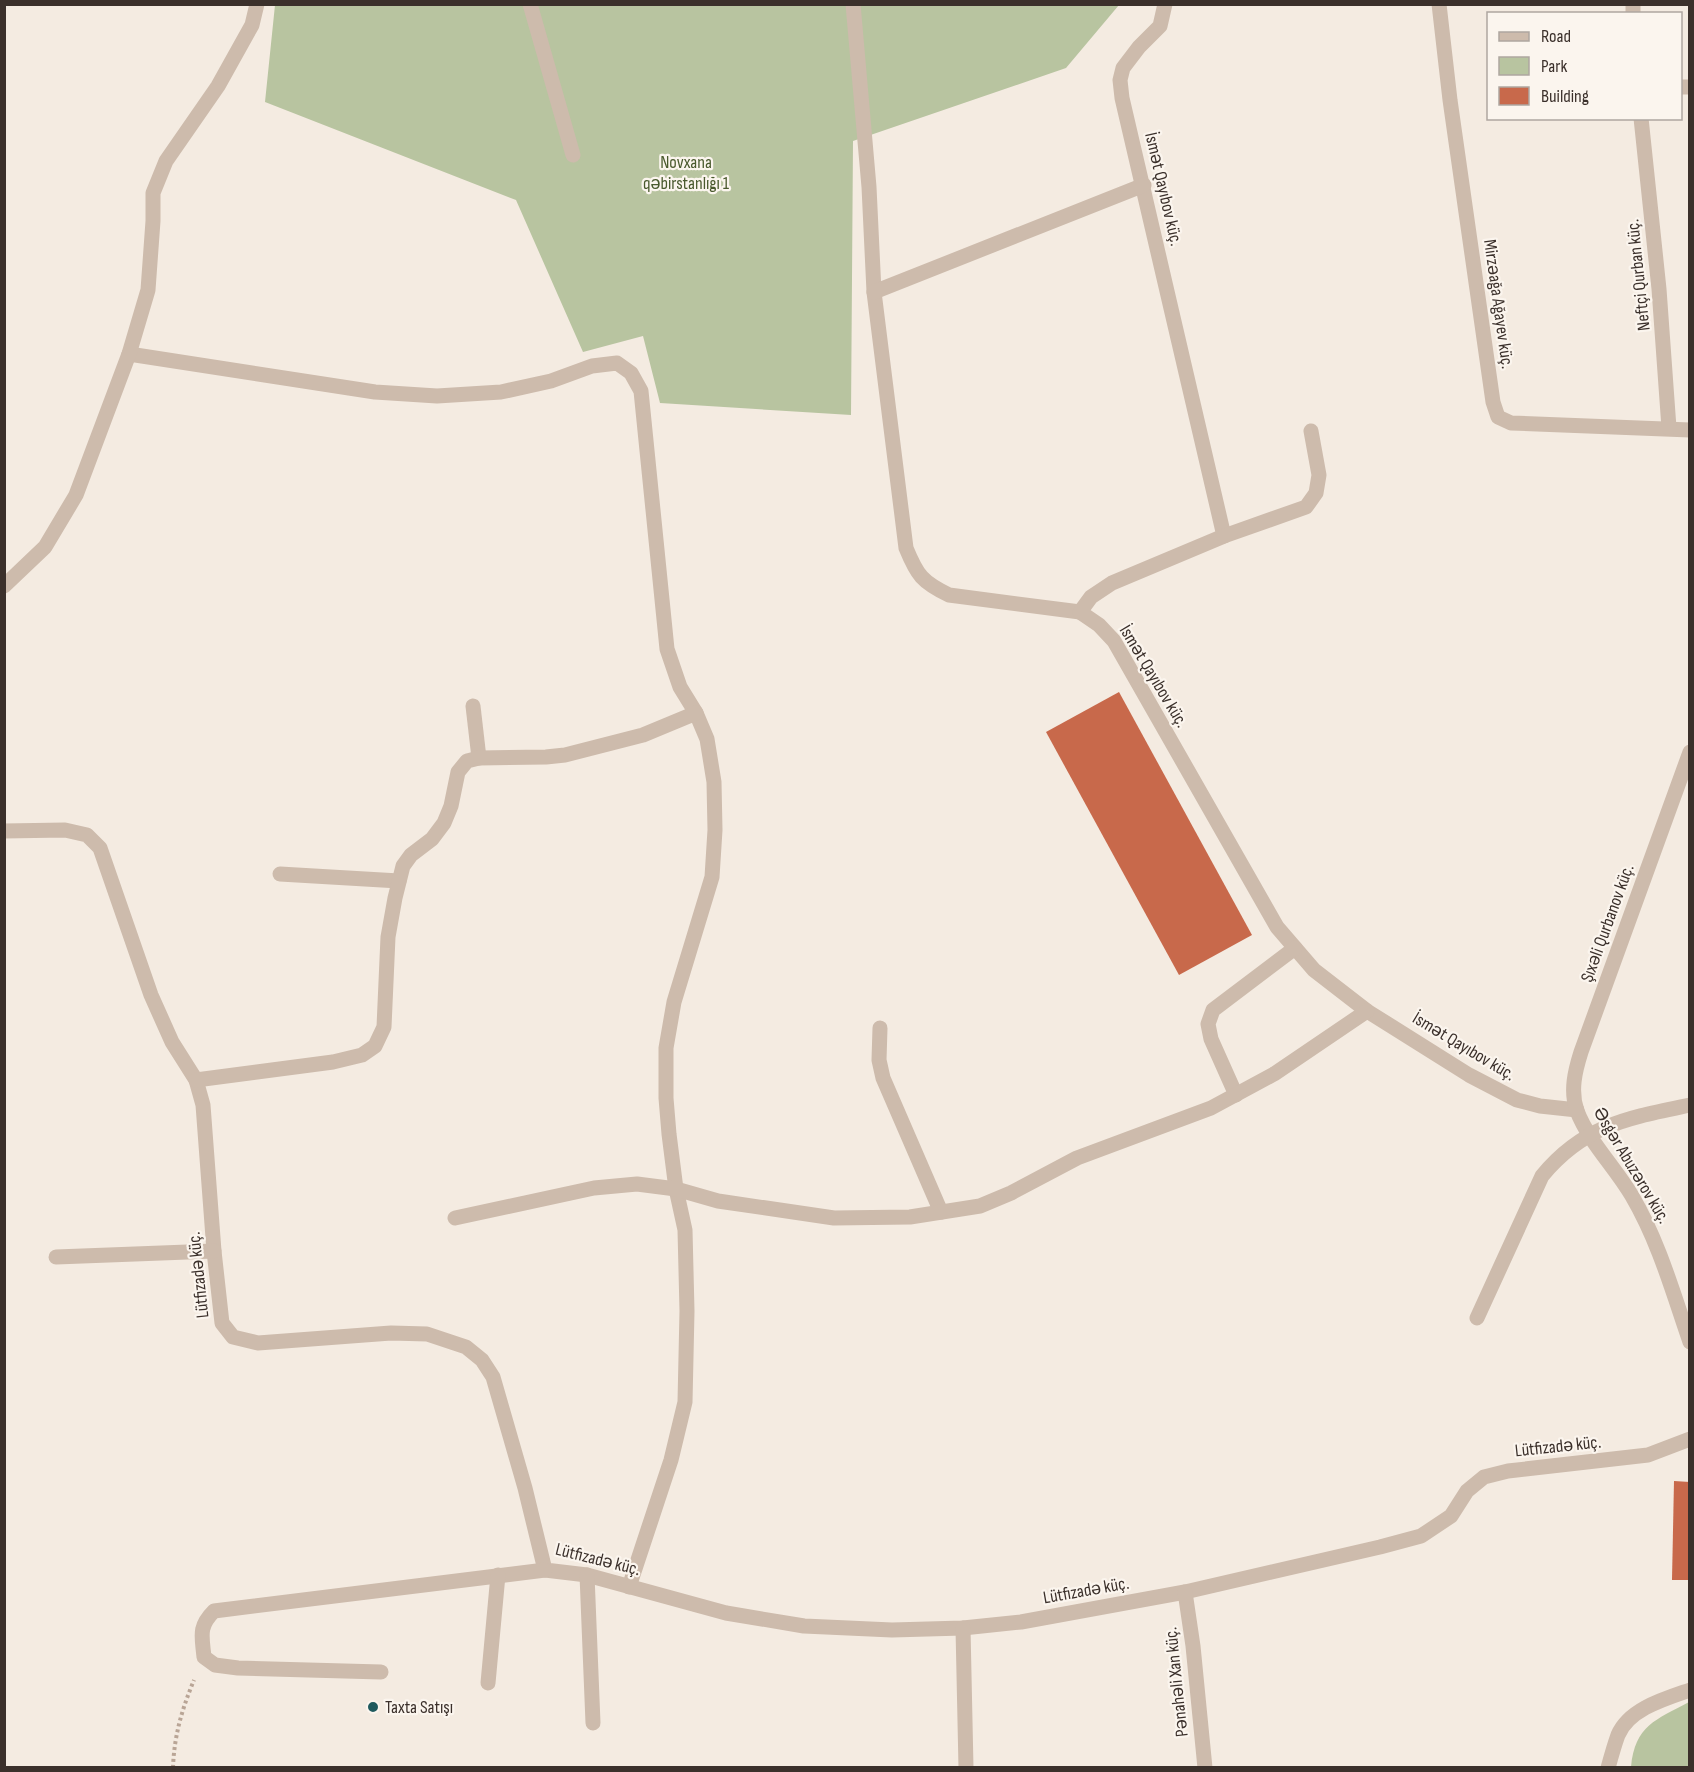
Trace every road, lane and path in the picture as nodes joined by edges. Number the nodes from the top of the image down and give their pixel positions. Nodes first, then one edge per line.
1 (257, 4) edge
2 (530, 4) edge
3 (853, 4) edge
4 (1165, 4) edge
5 (1439, 4) edge
6 (1641, 120) edge
7 (573, 155) dead end
8 (1144, 185) junction
9 (874, 292) junction
10 (129, 354) junction
11 (1669, 428) junction
12 (1689, 430) edge
13 (1311, 431) dead end
14 (1224, 536) junction
15 (4, 586) edge
16 (1080, 612) junction
17 (472, 706) dead end
18 (696, 713) junction
19 (1689, 752) edge
20 (479, 758) junction
21 (4, 831) edge
22 (280, 874) dead end
23 (399, 881) junction
24 (1295, 948) junction
25 (1367, 1011) junction
26 (879, 1028) dead end
27 (196, 1080) junction
28 (1236, 1095) junction
29 (1689, 1105) edge
30 (1577, 1110) junction
31 (1589, 1133) junction
32 (676, 1189) junction
33 (941, 1212) junction
34 (455, 1218) dead end
35 (214, 1251) junction
36 (56, 1257) dead end
37 (1477, 1318) dead end
38 (1689, 1342) edge
39 (1689, 1439) edge
40 (545, 1570) junction
41 (498, 1575) junction
42 (587, 1575) junction
43 (629, 1587) junction
44 (1185, 1592) junction
45 (963, 1628) junction
46 (204, 1657) junction
47 (381, 1672) dead end
48 (488, 1683) dead end
49 (1689, 1690) edge
50 (593, 1724) dead end
51 (173, 1767) edge
52 (966, 1767) edge
53 (1205, 1767) edge
54 (1608, 1767) edge

1 - 10 street
2 - 7 street
3 - 9 street
4 - 8 street, İsmət Qayıbov küç.
5 - 11 street, Mirzəağa Ağayev küç.
6 - 11 street, Neftçi Qurban küç.
8 - 9 street
8 - 14 street, İsmət Qayıbov küç.
9 - 16 street
10 - 15 street
10 - 18 street
11 - 12 street, Mirzəağa Ağayev küç.
13 - 14 street
14 - 16 street
16 - 24 street, İsmət Qayıbov küç.
17 - 20 street
18 - 20 street
18 - 32 street
19 - 30 street, Şıxəli Qurbanov küç.
20 - 23 street
21 - 27 street, Lütfizadə küç.
22 - 23 street
23 - 27 street
24 - 25 street, İsmət Qayıbov küç.
24 - 28 street
25 - 28 street
25 - 30 street, İsmət Qayıbov küç.
26 - 33 street
27 - 35 street, Lütfizadə küç.
28 - 33 street
29 - 31 street
30 - 31 street, Əsgər Abuzərov küç.
31 - 37 street
31 - 38 street, Əsgər Abuzərov küç.
32 - 33 street
32 - 34 street
32 - 43 street
35 - 36 street
35 - 40 street, Lütfizadə küç.
39 - 44 street, Lütfizadə küç.
40 - 41 street
40 - 42 street, Lütfizadə küç.
41 - 46 street
41 - 48 street
42 - 43 street, Lütfizadə küç.
42 - 50 street
43 - 45 street, Lütfizadə küç.
44 - 45 street, Lütfizadə küç.
44 - 53 street, Pənahəli Xan küç.
45 - 52 street
46 - 47 street
46 - 51 path
49 - 54 street

